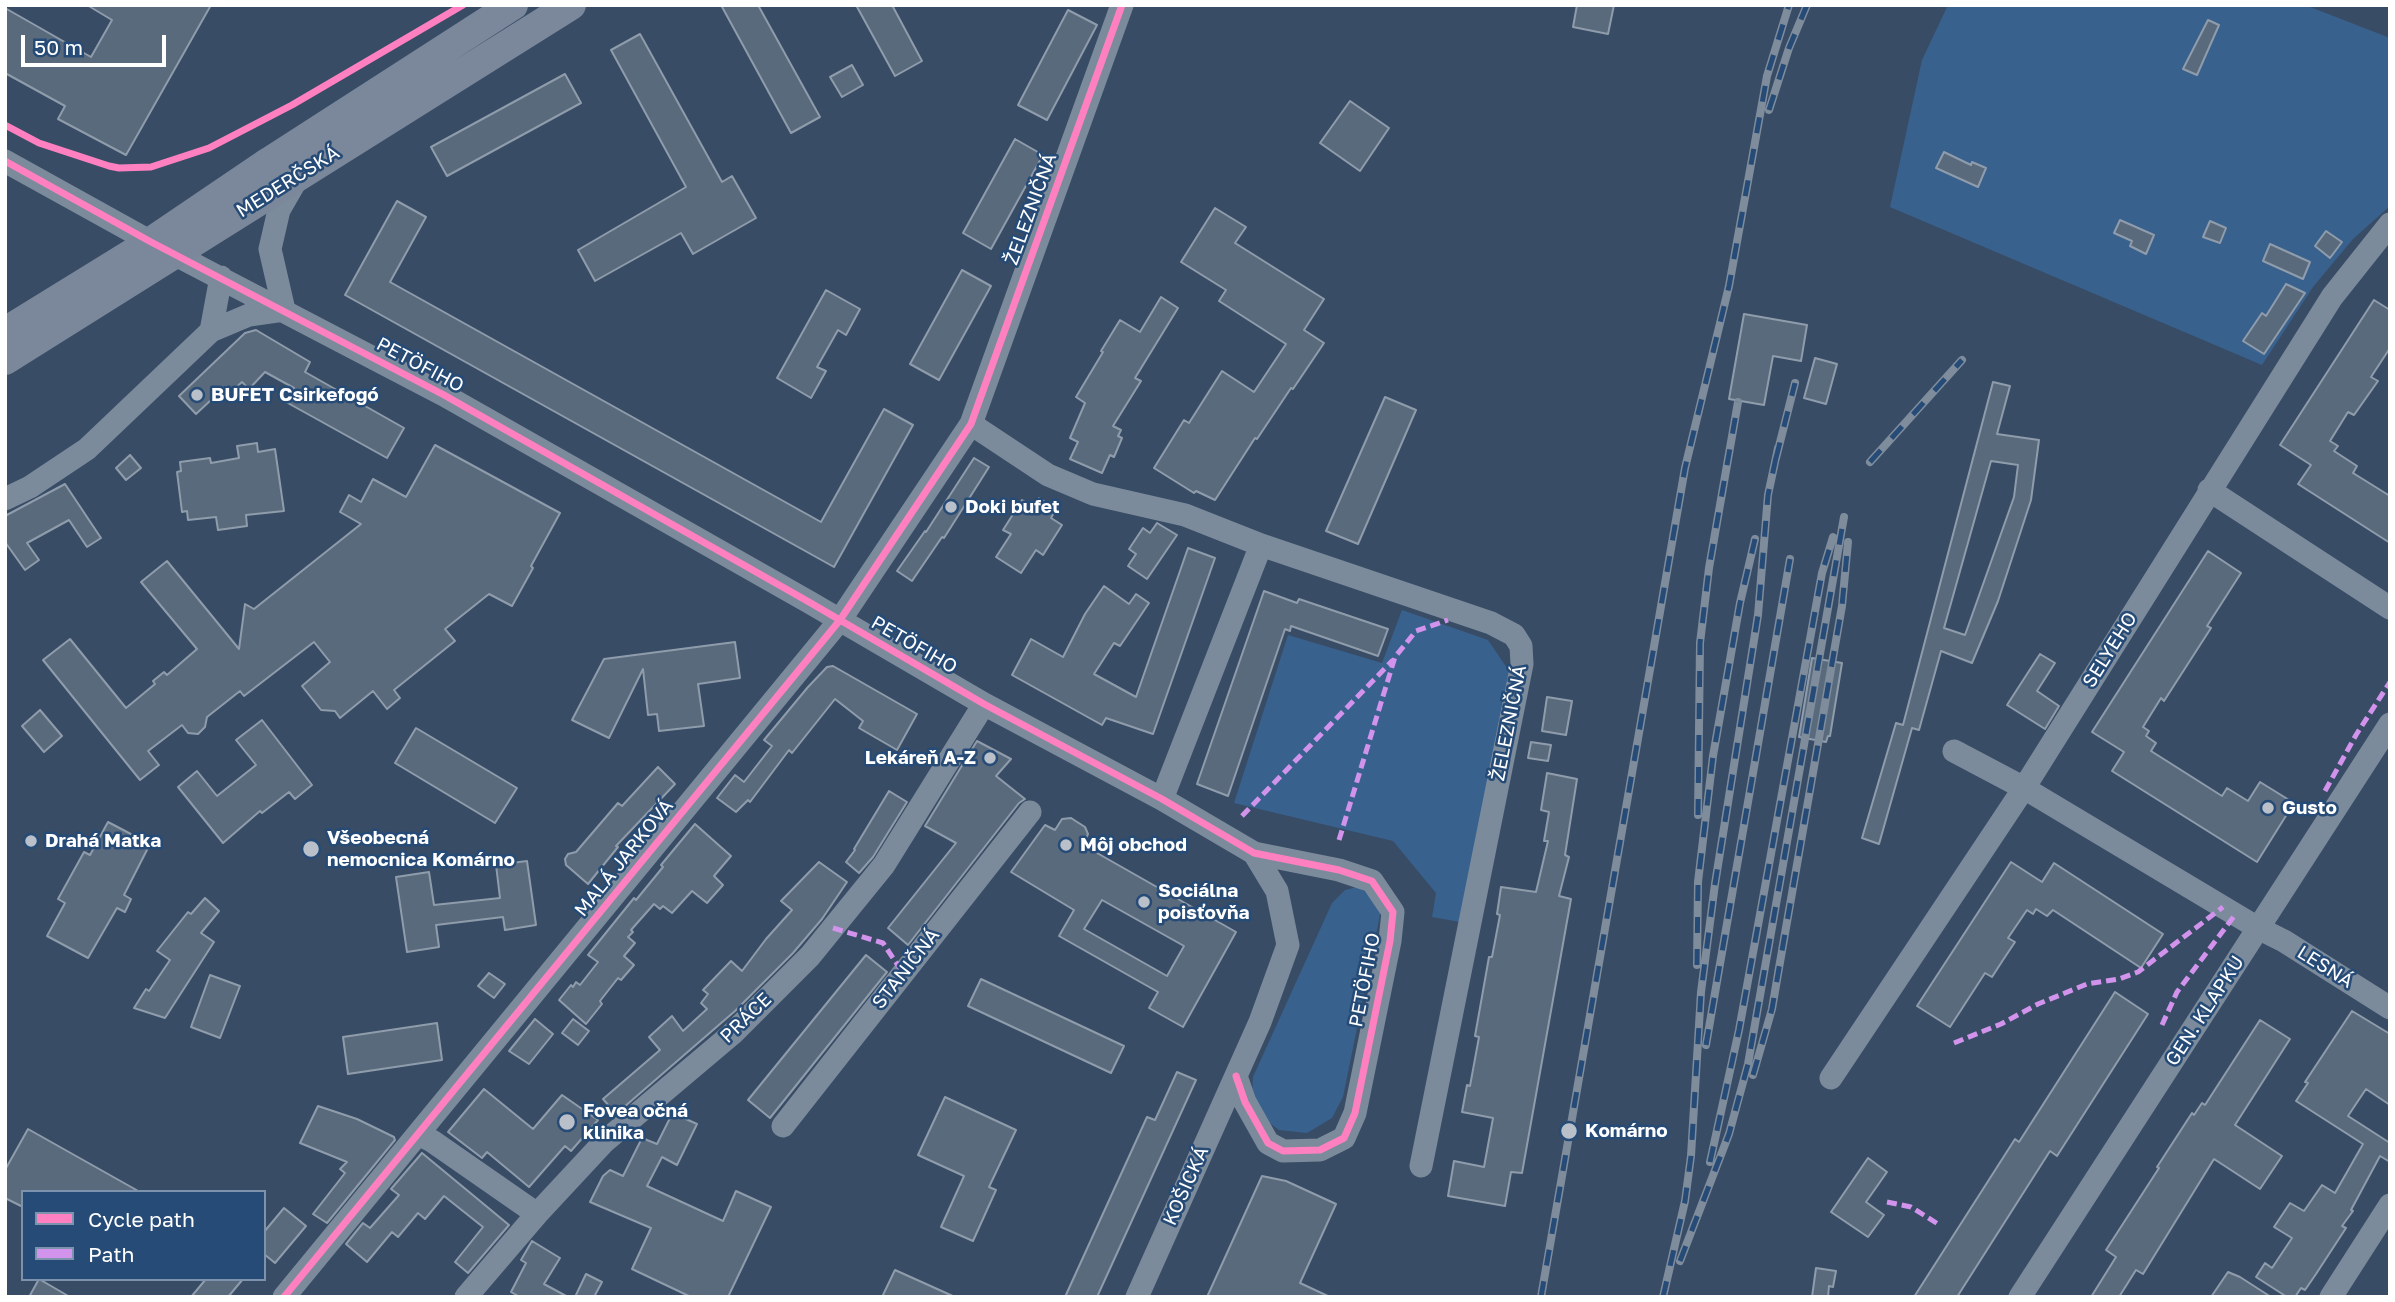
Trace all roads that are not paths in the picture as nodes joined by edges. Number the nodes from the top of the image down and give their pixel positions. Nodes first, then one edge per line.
1 (513, 5) edge
2 (571, 5) edge
3 (1122, 5) edge
4 (5, 161) edge
5 (299, 175) junction
6 (2390, 224) edge
7 (163, 248) junction
8 (221, 277) junction
9 (284, 310) junction
10 (211, 331) junction
11 (5, 332) edge
12 (5, 360) edge
13 (971, 424) junction
14 (2210, 491) junction
15 (5, 499) edge
16 (1261, 545) junction
17 (2390, 608) edge
18 (839, 620) junction
19 (984, 705) junction
20 (2390, 724) edge
21 (1954, 751) dead end
22 (2024, 788) junction
23 (1162, 799) junction
24 (1030, 812) dead end
25 (1254, 853) junction
26 (2258, 928) junction
27 (2390, 1008) edge
28 (1236, 1076) junction
29 (1831, 1078) dead end
30 (783, 1126) dead end
31 (418, 1134) junction
32 (1421, 1166) dead end
33 (2390, 1205) edge
34 (537, 1214) junction
35 (284, 1297) edge
36 (466, 1297) edge
37 (1137, 1297) edge
38 (2020, 1297) edge
39 (2331, 1297) edge

1 - 7 main road, MEDERČSKÁ
2 - 5 main road, MEDERČSKÁ
3 - 13 street, ŽELEZNIČNÁ
4 - 7 street, PETÖFIHO
5 - 7 main road, MEDERČSKÁ
5 - 9 street
6 - 14 street, SELYEHO
7 - 8 street, PETÖFIHO
7 - 11 main road, MEDERČSKÁ
7 - 12 main road, MEDERČSKÁ
8 - 9 street, PETÖFIHO
8 - 10 street
9 - 10 street
9 - 18 street, PETÖFIHO
10 - 15 street
13 - 16 street, ŽELEZNIČNÁ
13 - 18 street, MALÁ JARKOVÁ
14 - 17 street
14 - 22 street, SELYEHO
16 - 23 street
16 - 32 street, ŽELEZNIČNÁ
18 - 19 street, PETÖFIHO
18 - 31 street, MALÁ JARKOVÁ
19 - 23 street, PETÖFIHO
19 - 34 street, PRÁCE
20 - 26 street, GEN. KLAPKU
21 - 22 street, LESNÁ
22 - 26 street, LESNÁ
22 - 29 street, SELYEHO
23 - 25 street, PETÖFIHO
24 - 30 street, STANIČNÁ
25 - 28 street, PETÖFIHO
25 - 28 street, PETÖFIHO
26 - 27 street, LESNÁ
26 - 38 street, GEN. KLAPKU
28 - 37 street, KOŠICKÁ
31 - 34 street
31 - 35 street, MALÁ JARKOVÁ
33 - 39 street
34 - 36 street, PRÁCE

